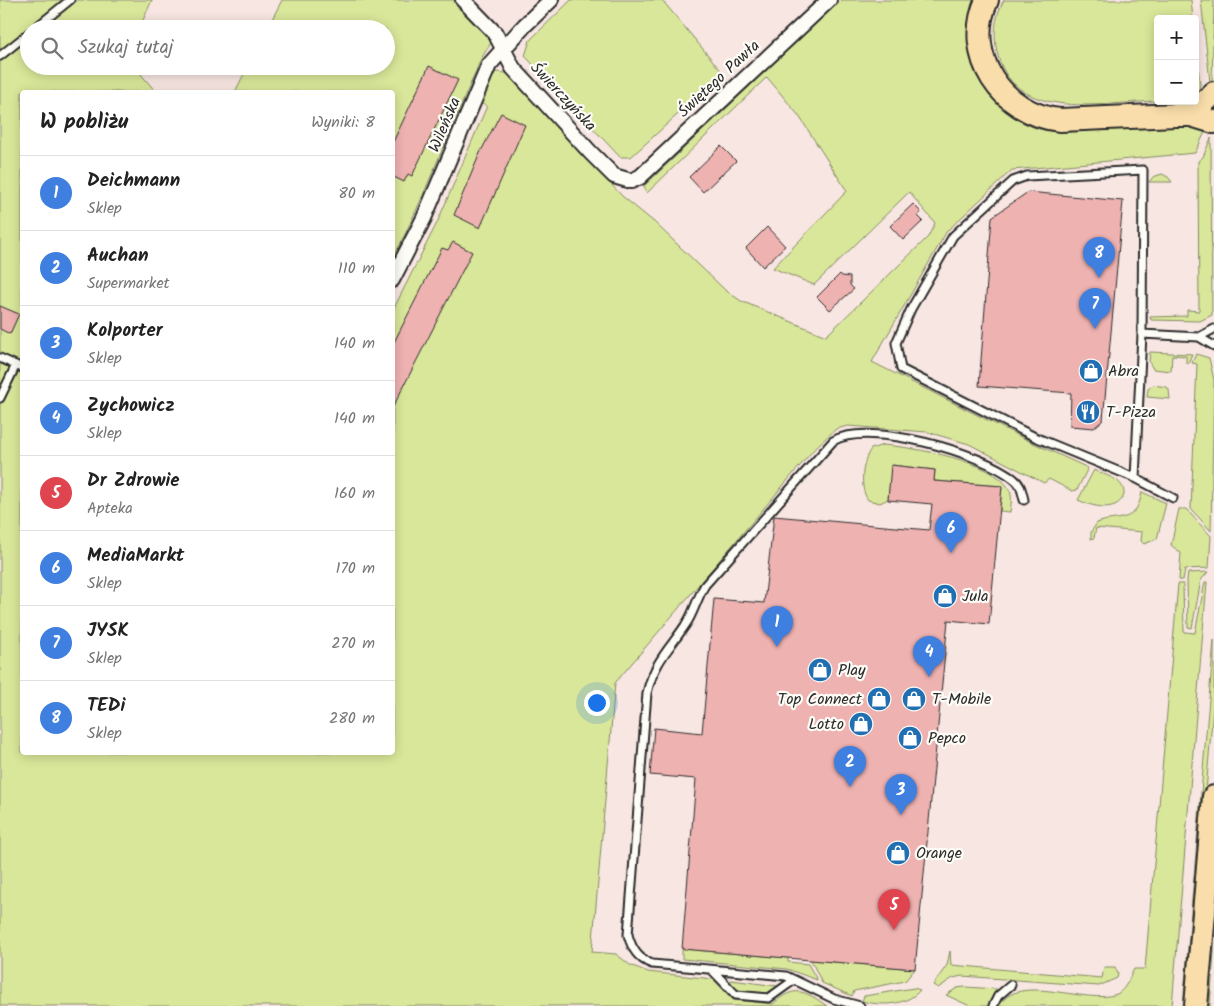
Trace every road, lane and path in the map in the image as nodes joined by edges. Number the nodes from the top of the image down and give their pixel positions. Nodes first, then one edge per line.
1 (70, 0) edge
2 (463, 0) edge
3 (551, 0) edge
4 (829, 0) edge
5 (987, 0) edge
6 (45, 20) edge
7 (20, 40) edge
8 (505, 49) junction
9 (0, 56) edge
10 (1214, 92) edge
11 (1176, 115) junction
12 (1214, 122) edge
13 (631, 181) joint
14 (395, 274) edge
15 (1214, 329) edge
16 (1142, 334) junction
17 (1199, 337) junction
18 (1214, 346) edge
19 (0, 358) edge
20 (19, 366) edge
21 (0, 398) edge
22 (1135, 478) junction
23 (1172, 498) dead end
24 (1024, 500) dead end
25 (1214, 796) edge
26 (712, 970) junction
27 (794, 980) junction
28 (1011, 985) dead end
29 (834, 999) junction
30 (841, 1006) edge
31 (860, 1006) edge
32 (993, 1006) edge
33 (1196, 1006) edge

1 - 6 lane
2 - 8 street, Świerczyńska
3 - 8 street, Wileńska
4 - 13 street, Świętego Pawła
5 - 11 main road
7 - 9 lane
8 - 13 street, Świerczyńska
8 - 14 street, Wileńska
10 - 11 main road
11 - 12 main road
15 - 17 lane
16 - 17 lane
16 - 22 lane
16 - 22 lane
17 - 18 lane
19 - 20 lane
20 - 21 lane
22 - 23 lane
24 - 26 lane
25 - 33 main road
26 - 27 lane
26 - 27 lane
27 - 29 lane
28 - 32 lane
29 - 30 lane
29 - 31 lane

